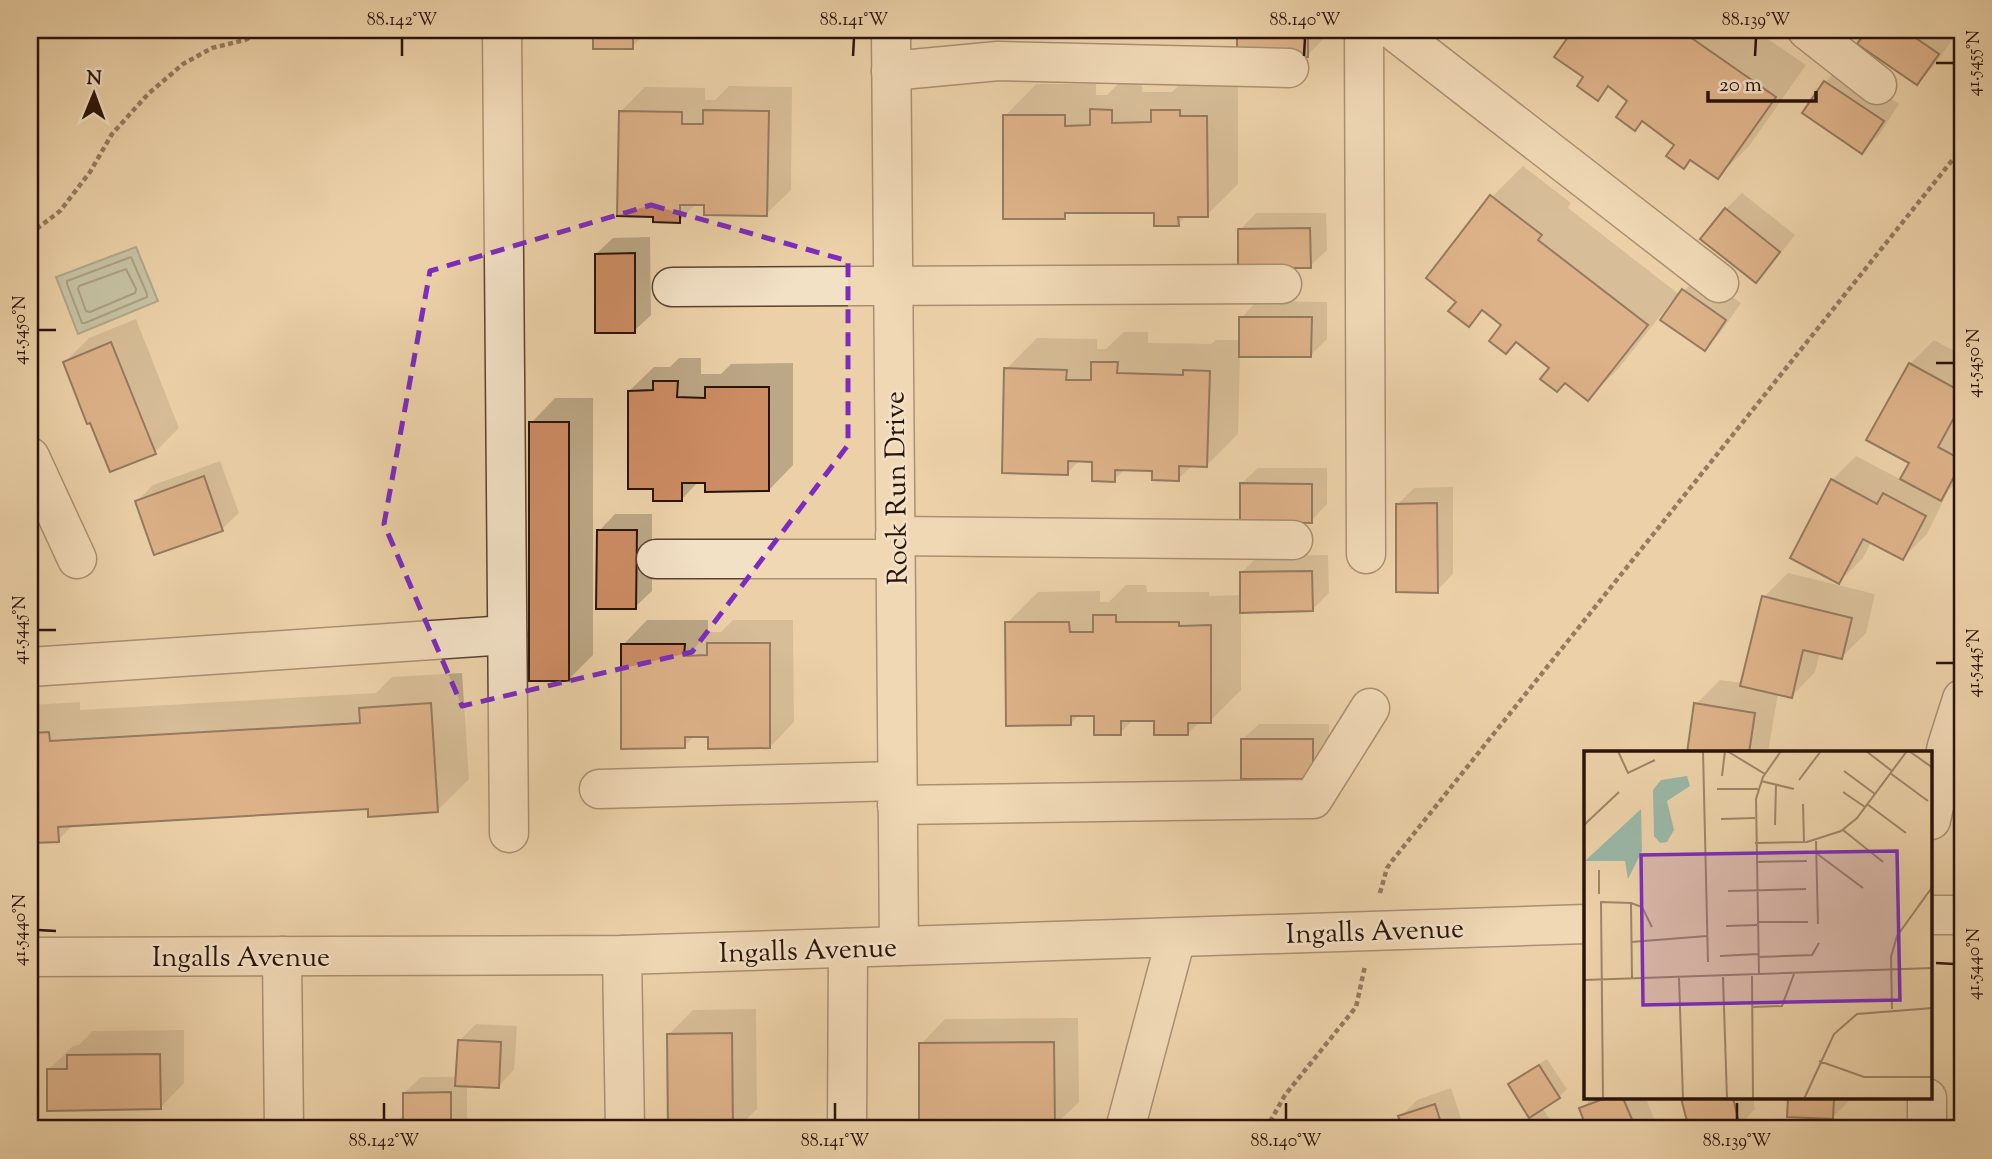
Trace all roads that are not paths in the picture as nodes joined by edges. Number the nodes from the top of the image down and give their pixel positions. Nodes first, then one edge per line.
1 (502, 30) edge
2 (891, 30) edge
3 (1364, 30) edge
4 (1393, 30) edge
5 (1807, 30) edge
6 (1289, 68) dead end
7 (891, 71) junction
8 (1877, 85) dead end
9 (1282, 284) dead end
10 (1719, 284) dead end
11 (672, 287) dead end
12 (893, 287) junction
13 (30, 457) edge
14 (1293, 540) dead end
15 (895, 547) junction
16 (1366, 554) dead end
17 (77, 559) dead end
18 (656, 559) dead end
19 (507, 635) junction
20 (30, 667) edge
21 (1962, 699) edge
22 (1370, 708) dead end
23 (599, 789) dead end
24 (897, 793) junction
25 (1932, 815) edge
26 (509, 833) dead end
27 (1932, 915) edge
28 (1962, 915) edge
29 (1584, 924) edge
30 (1176, 938) junction
31 (899, 946) junction
32 (848, 948) junction
33 (622, 955) junction
34 (282, 956) junction
35 (30, 957) edge
36 (1927, 1100) edge
37 (284, 1129) edge
38 (625, 1129) edge
39 (847, 1129) edge
40 (1125, 1129) edge
41 (1927, 1129) edge

1 - 19 street
2 - 7 street, Rock Run Drive
3 - 16 street
4 - 10 street
5 - 8 street
6 - 7 street
7 - 12 street, Rock Run Drive
9 - 12 street
11 - 12 street
12 - 15 street, Rock Run Drive
13 - 17 street
14 - 15 street
15 - 18 street
15 - 24 street, Rock Run Drive
19 - 20 street
19 - 26 street
21 - 25 street
22 - 24 street
23 - 24 street
24 - 31 street, Rock Run Drive
27 - 28 street
29 - 30 street, Ingalls Avenue
30 - 31 street, Ingalls Avenue
30 - 40 street
31 - 32 street, Ingalls Avenue
32 - 33 street, Ingalls Avenue
32 - 39 street
33 - 34 street, Ingalls Avenue
33 - 38 street
34 - 35 street, Ingalls Avenue
34 - 37 street
36 - 41 street

